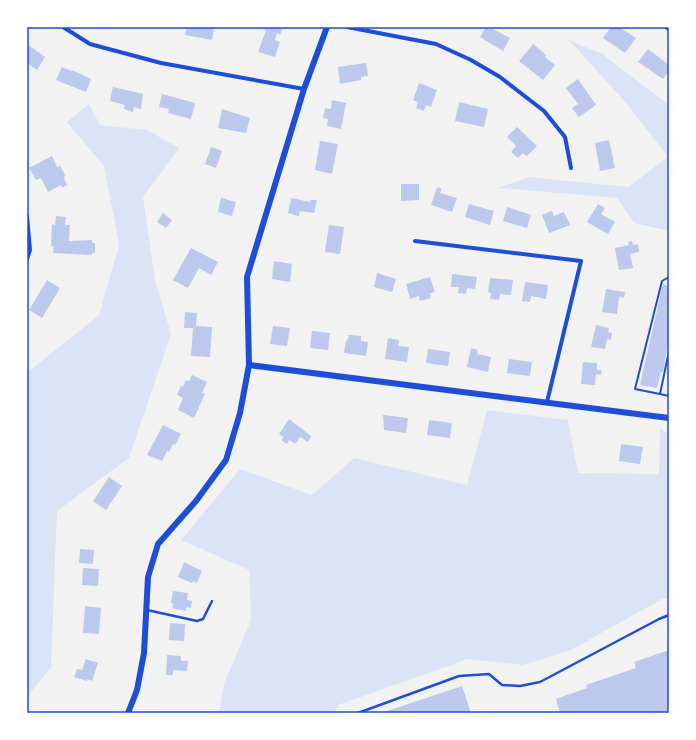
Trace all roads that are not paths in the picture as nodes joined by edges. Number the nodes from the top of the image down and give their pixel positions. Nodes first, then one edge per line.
1 (63, 27) edge
2 (327, 27) edge
3 (347, 27) edge
4 (666, 27) edge
5 (669, 29) edge
6 (304, 90) junction
7 (571, 168) dead end
8 (27, 216) edge
9 (415, 241) dead end
10 (27, 259) edge
11 (249, 365) junction
12 (547, 402) junction
13 (669, 418) edge
14 (212, 602) dead end
15 (146, 610) junction
16 (669, 615) edge
17 (128, 713) edge
18 (358, 713) edge

1 - 6 street
2 - 6 street
3 - 7 street
4 - 5 street
6 - 11 street
8 - 10 street
9 - 12 street
11 - 12 street
11 - 15 street
12 - 13 street
14 - 15 lane
15 - 17 street
16 - 18 lane

